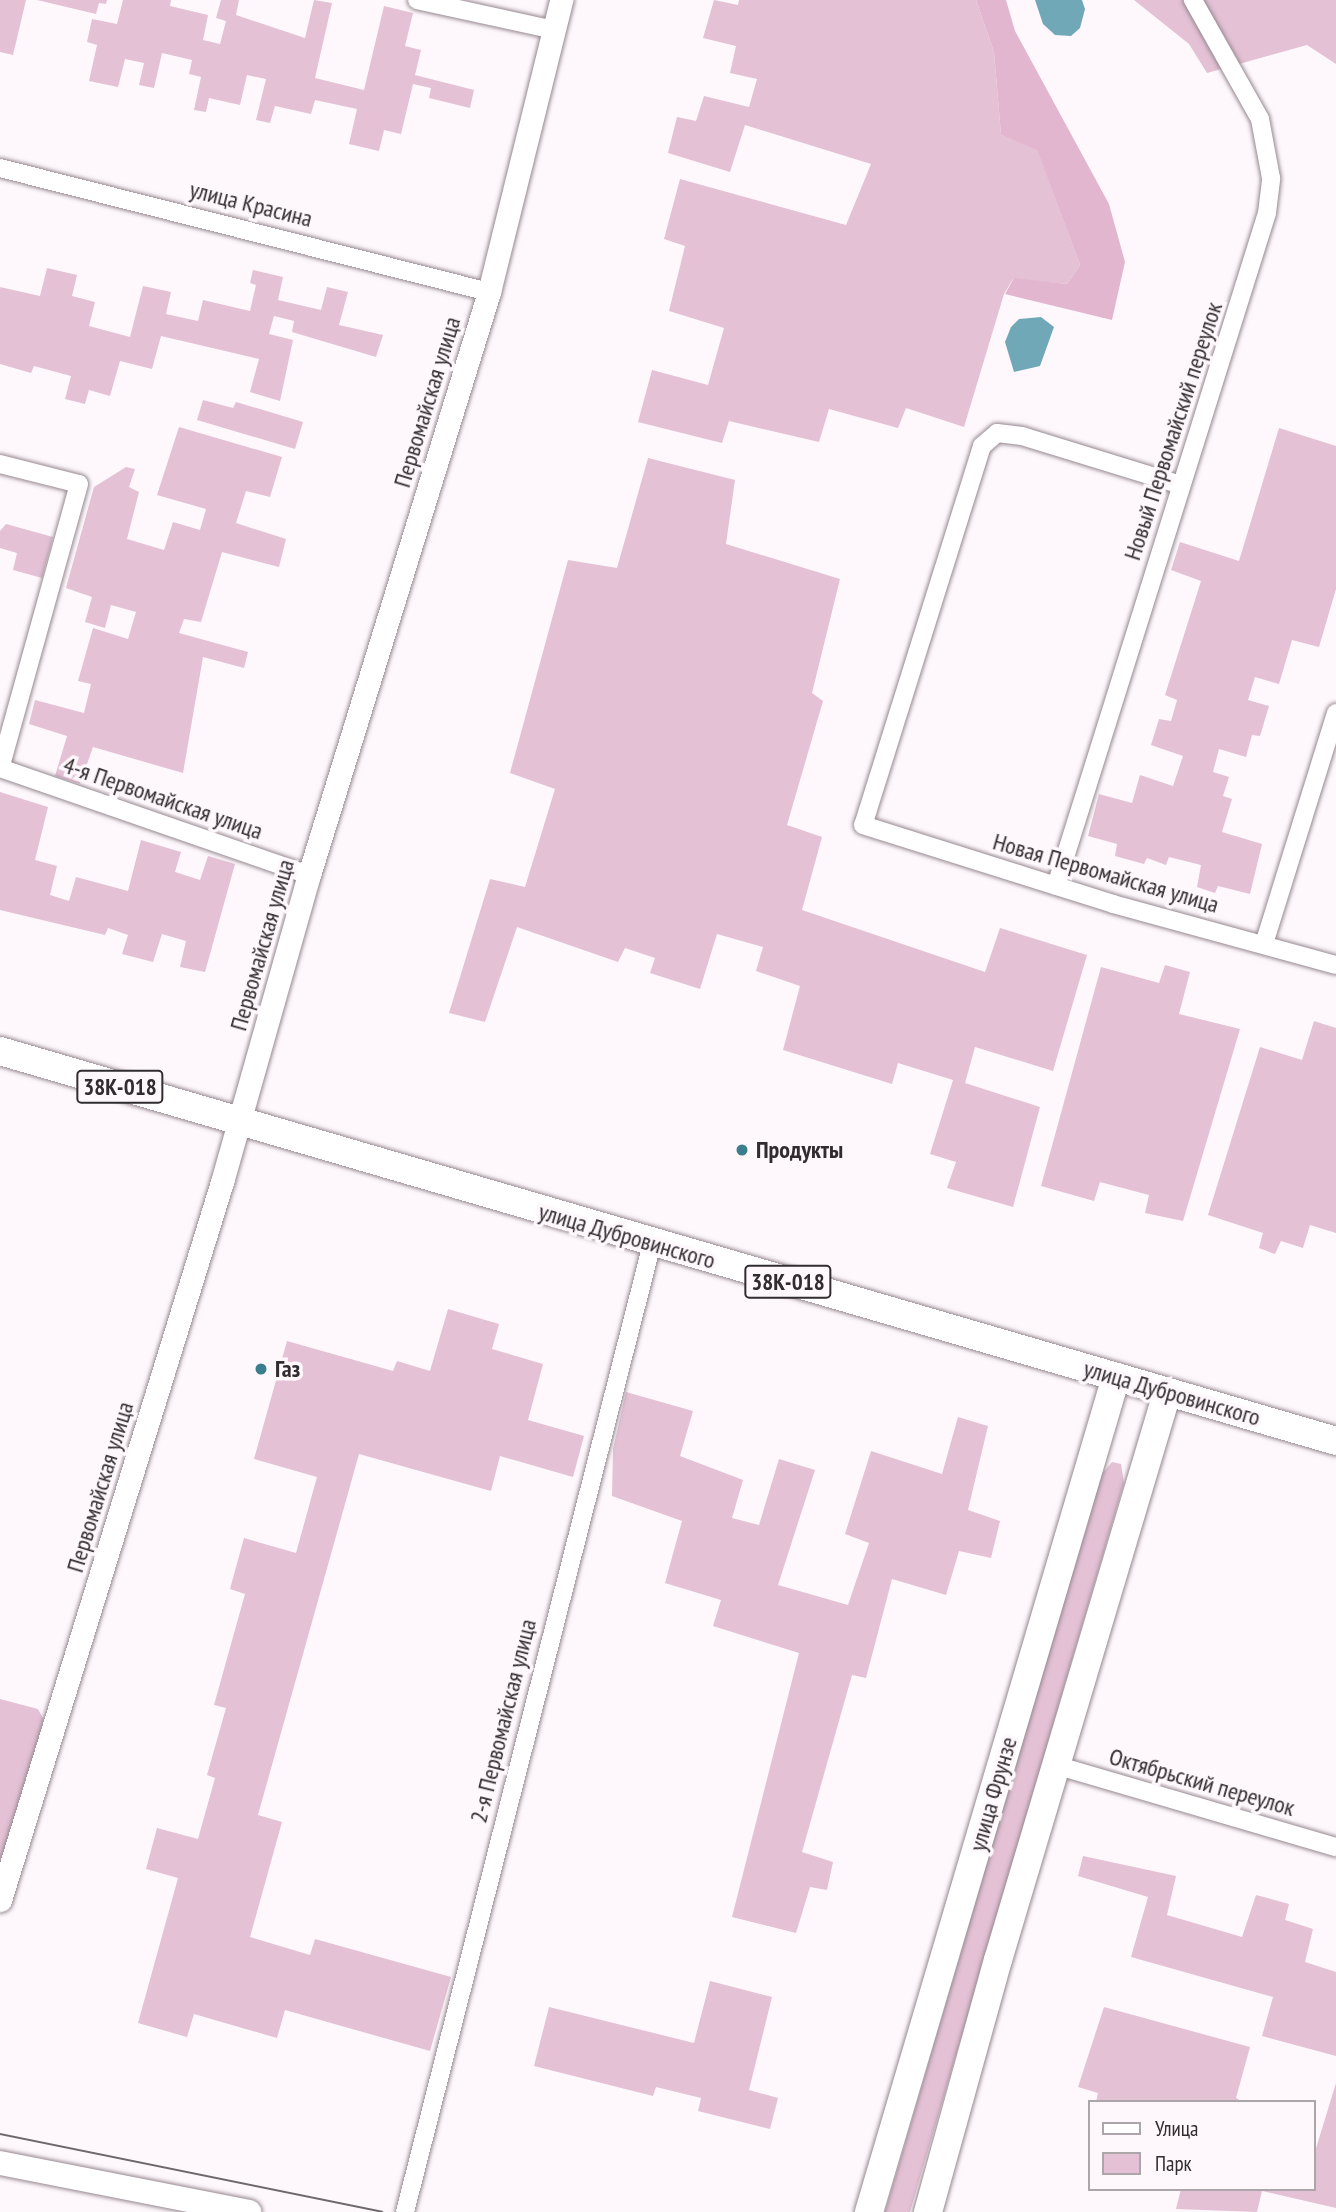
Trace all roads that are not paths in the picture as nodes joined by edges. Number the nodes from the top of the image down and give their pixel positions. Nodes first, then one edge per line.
1 (417, 0) edge
2 (561, 0) edge
3 (1193, 0) edge
4 (555, 30) junction
5 (0, 168) edge
6 (489, 292) junction
7 (0, 464) edge
8 (1181, 485) junction
9 (1336, 713) edge
10 (0, 768) edge
11 (309, 875) junction
12 (1056, 886) junction
13 (1264, 944) junction
14 (1336, 965) edge
15 (0, 1051) edge
16 (240, 1122) junction
17 (652, 1244) junction
18 (1116, 1377) junction
19 (1167, 1393) junction
20 (1336, 1441) edge
21 (1055, 1765) junction
22 (1336, 1847) edge
23 (0, 1900) edge
24 (0, 2163) edge
25 (249, 2212) edge
26 (405, 2212) edge
27 (869, 2212) edge
28 (928, 2212) edge

1 - 4 street
2 - 4 street, Первомайская улица
3 - 8 street, Новый Первомайский переулок
4 - 6 street, Первомайская улица
5 - 6 street, улица Красина
6 - 11 street, Первомайская улица
7 - 10 street, 4-я Первомайская улица
8 - 12 street, Новый Первомайский переулок
8 - 12 street, Новая Первомайская улица
9 - 13 street
10 - 11 street, 4-я Первомайская улица
11 - 16 street, Первомайская улица
12 - 13 street, Новая Первомайская улица
13 - 14 street, Новая Первомайская улица
15 - 16 main road, улица Дубровинского / 38К-018
16 - 17 main road, улица Дубровинского / 38К-018
16 - 23 street, Первомайская улица
17 - 18 main road, улица Дубровинского / 38К-018
17 - 26 street, 2-я Первомайская улица
18 - 19 main road, улица Дубровинского / 38К-018
18 - 27 main road, улица Фрунзе
19 - 20 main road, улица Дубровинского / 38К-018
19 - 21 main road, улица Фрунзе
21 - 22 street, Октябрьский переулок
21 - 28 main road, улица Фрунзе
24 - 25 main road

